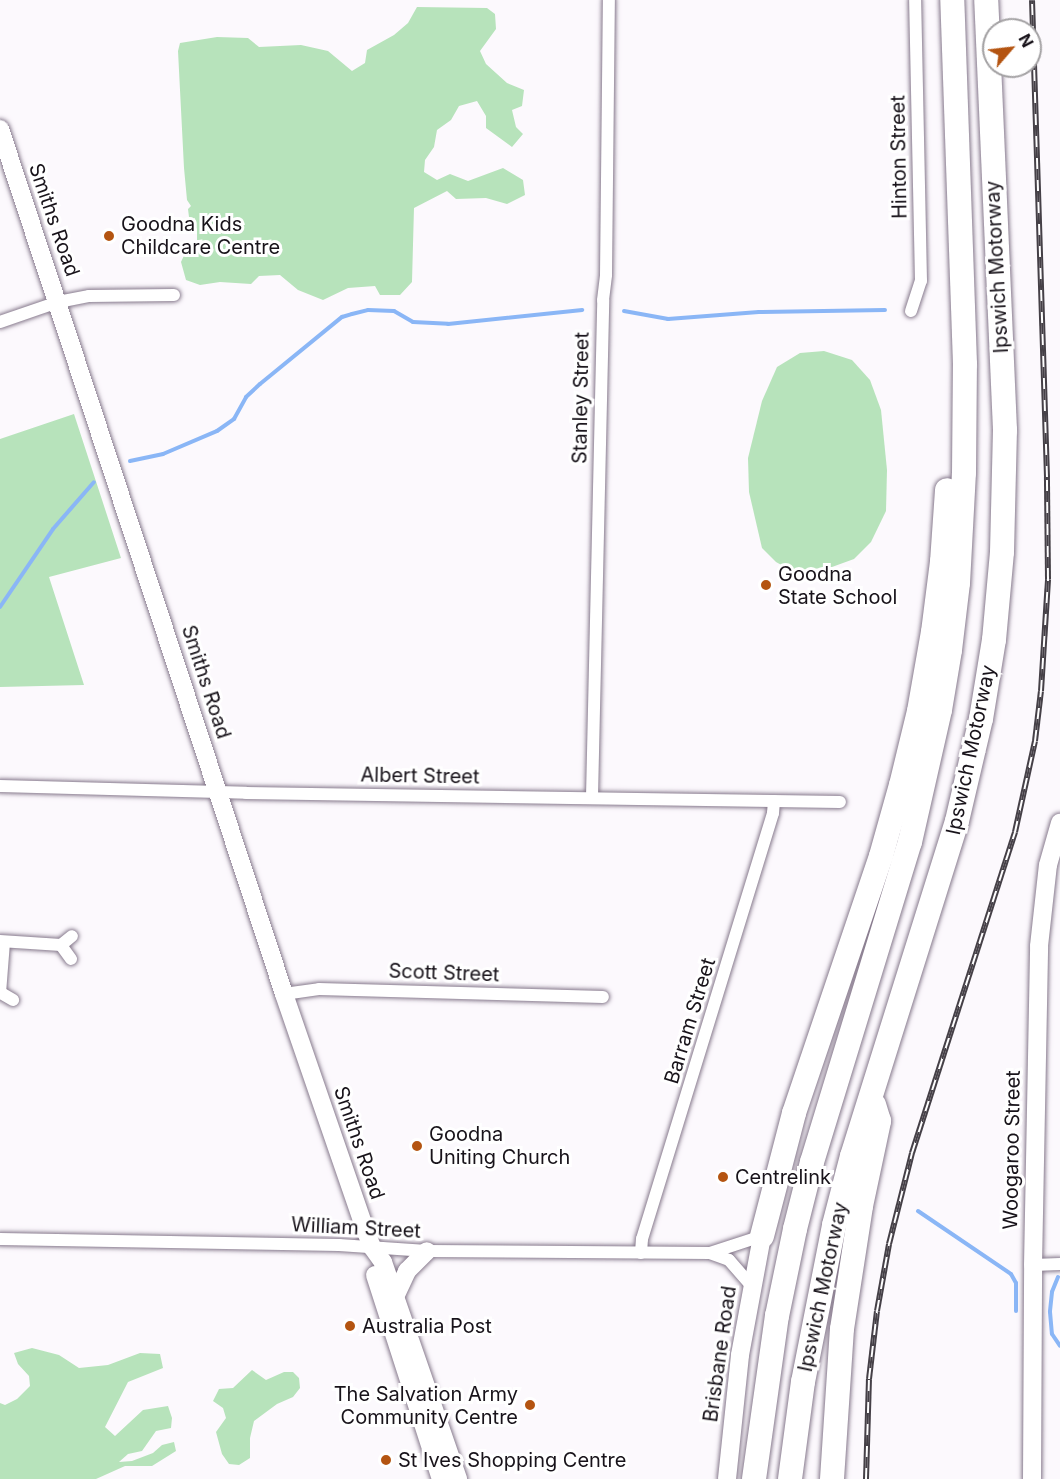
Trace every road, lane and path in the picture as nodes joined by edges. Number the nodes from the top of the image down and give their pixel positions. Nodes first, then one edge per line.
1 (609, 0) edge
2 (915, 0) edge
3 (952, 0) edge
4 (986, 0) edge
5 (0, 129) edge
6 (174, 295) dead end
7 (58, 302) junction
8 (911, 311) dead end
9 (0, 322) edge
10 (965, 364) junction
11 (0, 786) edge
12 (218, 792) junction
13 (592, 797) junction
14 (774, 801) junction
15 (840, 802) dead end
16 (1060, 824) edge
17 (72, 936) dead end
18 (2, 941) edge
19 (61, 945) junction
20 (71, 959) dead end
21 (0, 993) edge
22 (284, 994) junction
23 (603, 997) dead end
24 (13, 1000) dead end
25 (871, 1096) junction
26 (762, 1236) junction
27 (0, 1239) edge
28 (372, 1247) junction
29 (426, 1251) junction
30 (641, 1253) junction
31 (710, 1253) junction
32 (1033, 1264) junction
33 (1060, 1264) edge
34 (752, 1286) junction
35 (395, 1297) junction
36 (441, 1479) edge
37 (458, 1479) edge
38 (727, 1479) edge
39 (754, 1479) edge
40 (790, 1479) edge
41 (832, 1479) edge
42 (1032, 1479) edge

1 - 13 street, Stanley Street
2 - 8 street, Hinton Street
3 - 10 highway, Ipswich Motorway
4 - 25 highway, Ipswich Motorway
5 - 7 street, Smiths Road
6 - 7 street
7 - 9 street
7 - 12 street, Smiths Road
10 - 26 highway
10 - 39 highway, Ipswich Motorway
11 - 12 street, Albert Street
12 - 13 street, Albert Street
12 - 22 street, Smiths Road
13 - 14 street, Albert Street
14 - 15 street, Albert Street
14 - 30 street, Barram Street
16 - 32 street, Woogaroo Street
17 - 19 street
18 - 19 street
18 - 21 street
19 - 20 street
21 - 24 street
22 - 23 street, Scott Street
22 - 28 street, Smiths Road
25 - 40 highway, Ipswich Motorway
25 - 41 highway
26 - 31 street, William Street
26 - 34 street, Brisbane Road
27 - 28 street, William Street
28 - 29 street, William Street
28 - 35 street, Smiths Road
28 - 36 street, Smiths Road
29 - 30 street, William Street
29 - 35 street
30 - 31 street, William Street
31 - 34 street, William Street
32 - 33 street
32 - 42 street, Woogaroo Street
34 - 38 street, Brisbane Road
35 - 37 street, Smiths Road

